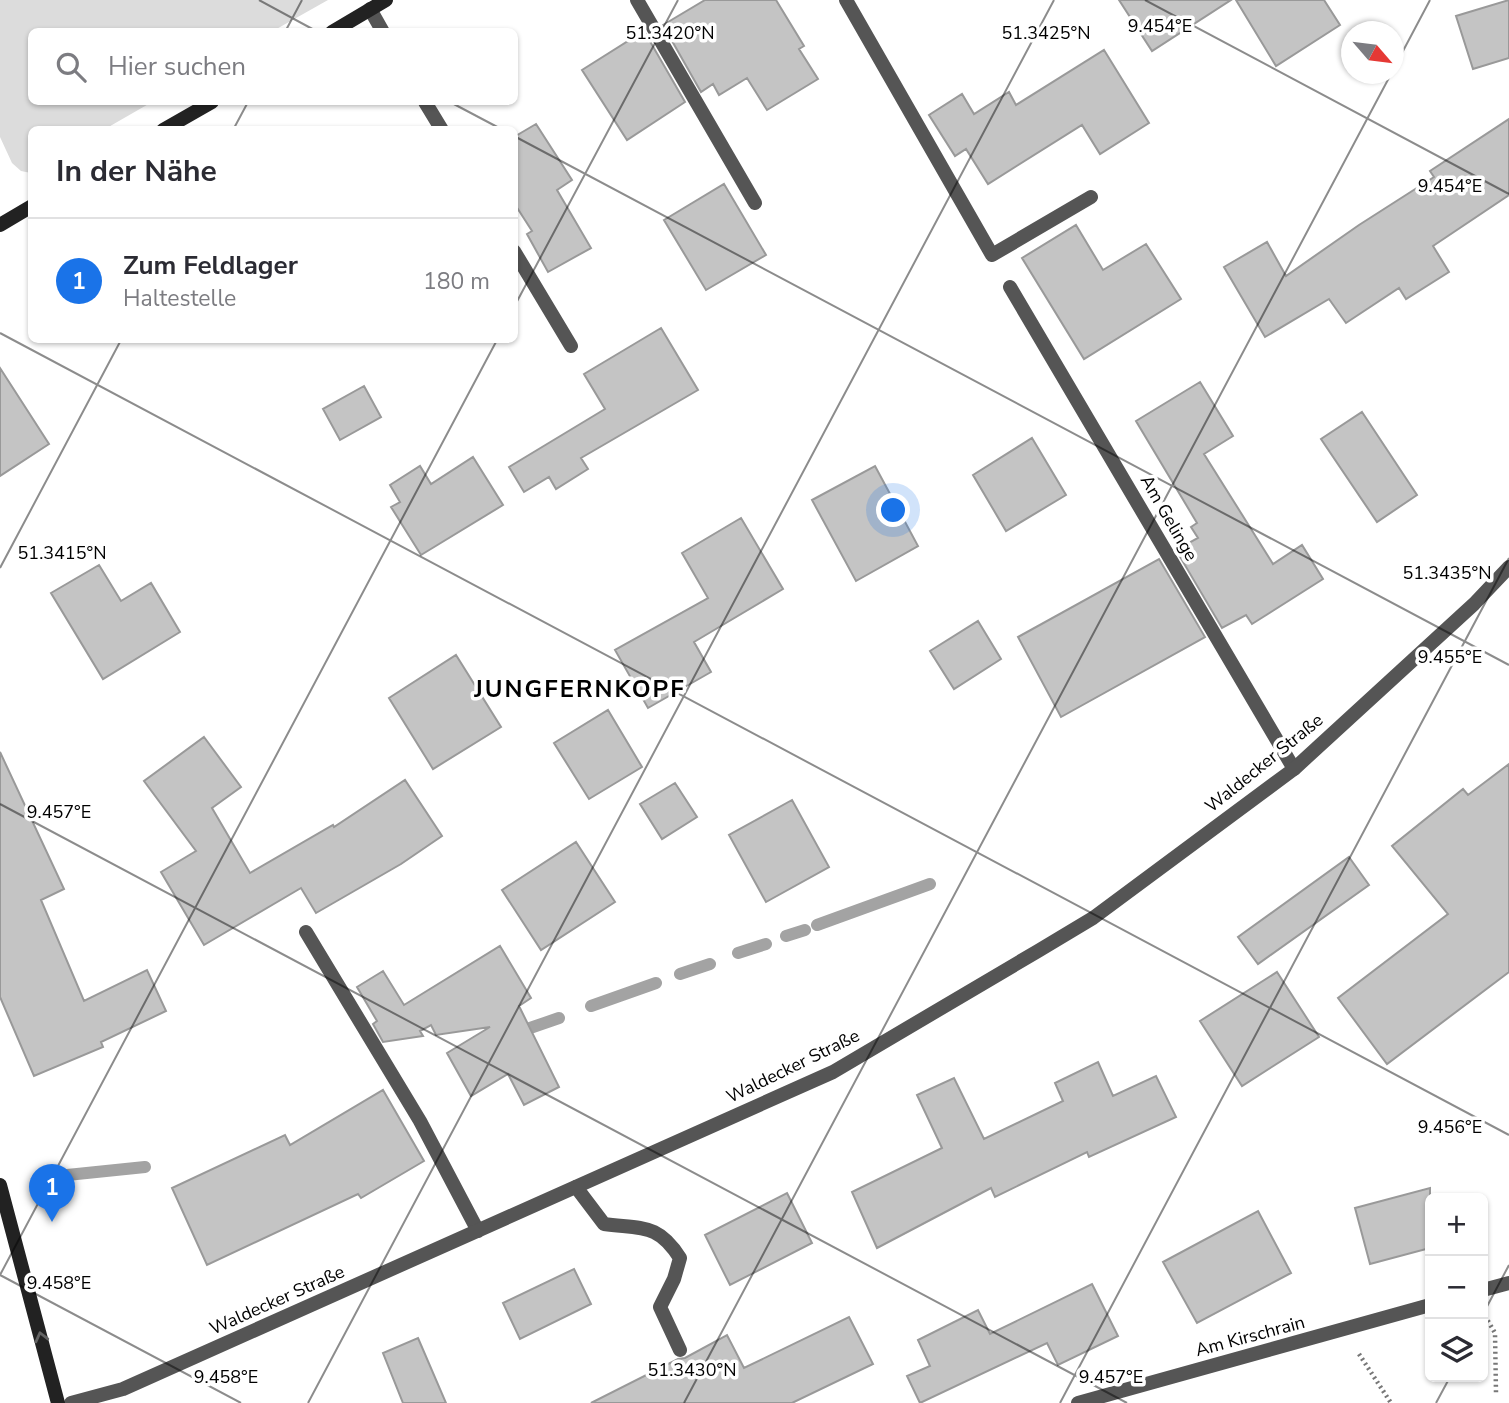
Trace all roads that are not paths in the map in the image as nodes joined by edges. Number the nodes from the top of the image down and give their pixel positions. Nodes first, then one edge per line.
1 (386, 0) edge
2 (638, 0) edge
3 (846, 0) edge
4 (370, 9) junction
5 (339, 28) edge
6 (381, 28) edge
7 (207, 105) edge
8 (427, 105) edge
9 (170, 126) edge
10 (440, 126) edge
11 (1091, 197) dead end
12 (755, 202) dead end
13 (28, 208) edge
14 (0, 225) edge
15 (518, 258) edge
16 (1010, 286) dead end
17 (571, 346) dead end
18 (1509, 567) edge
19 (1294, 769) junction
20 (306, 932) dead end
21 (0, 1185) edge
22 (576, 1187) junction
23 (478, 1231) junction
24 (1509, 1283) edge
25 (1488, 1289) edge
26 (1425, 1307) edge
27 (680, 1350) dead end
28 (58, 1403) edge
29 (71, 1403) edge
30 (1078, 1403) edge

1 - 4 street
2 - 12 street
3 - 11 street
4 - 5 street
4 - 6 street
7 - 9 street
8 - 10 street
13 - 14 street
15 - 17 street
16 - 19 street, Am Gelinge
18 - 19 street, Waldecker Straße
19 - 22 street, Waldecker Straße
20 - 23 street
28 -> 21 street
22 - 23 street, Waldecker Straße
22 - 27 street
23 - 29 street, Waldecker Straße
24 - 25 street
26 - 30 street, Am Kirschrain

